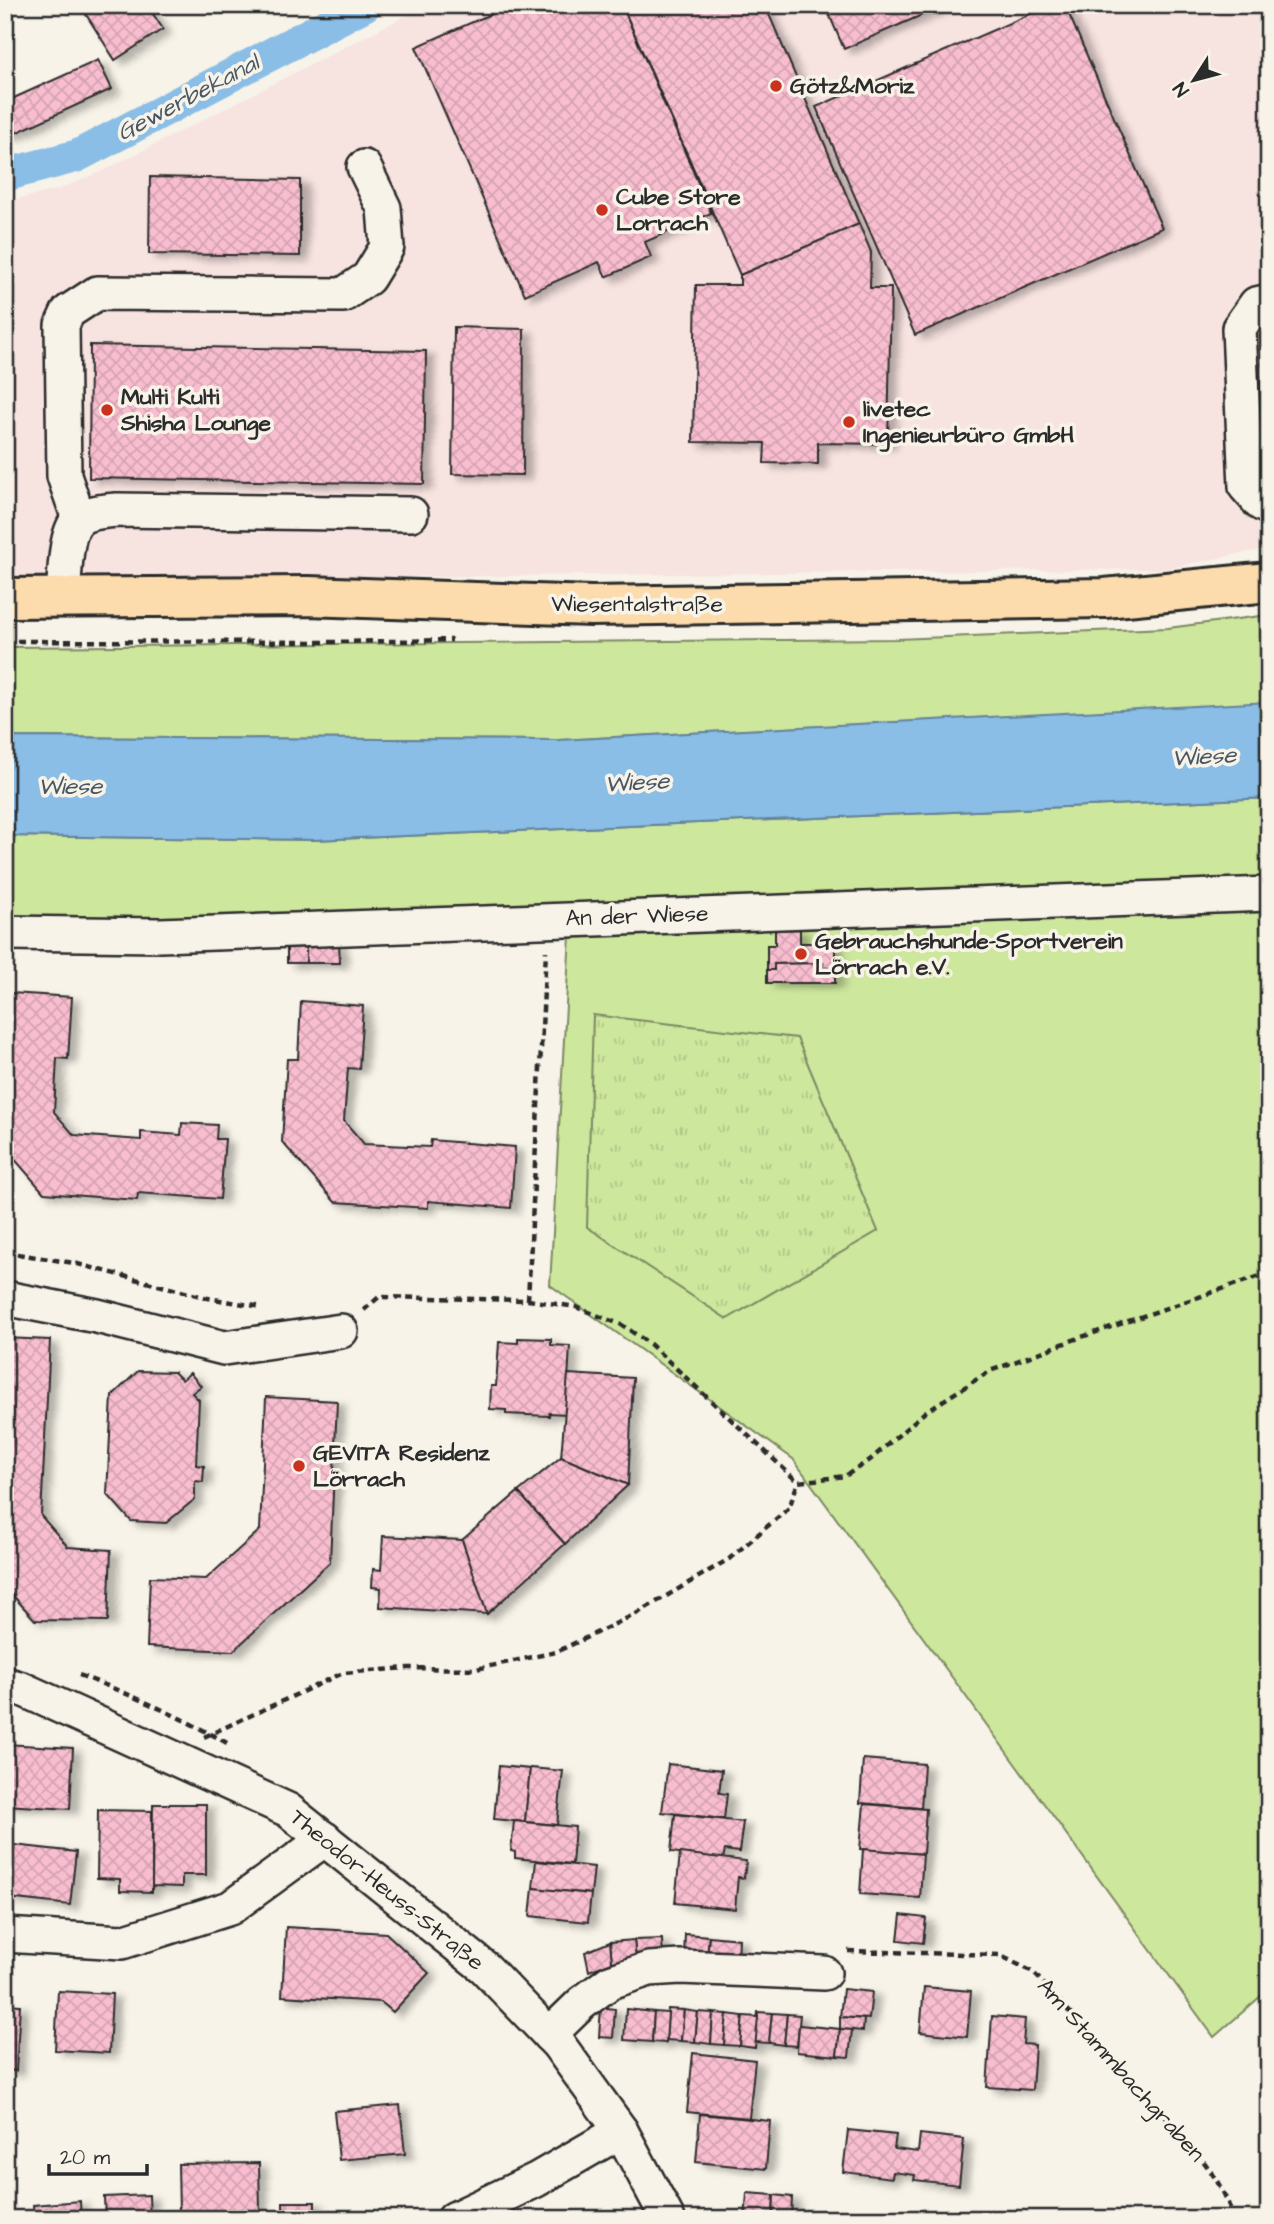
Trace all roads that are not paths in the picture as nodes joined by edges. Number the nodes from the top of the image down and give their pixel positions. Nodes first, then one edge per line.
1 (364, 167) dead end
2 (1269, 301) edge
3 (1269, 508) edge
4 (411, 514) dead end
5 (79, 519) junction
6 (1269, 582) edge
7 (63, 597) junction
8 (5, 598) edge
9 (1269, 894) edge
10 (5, 933) edge
11 (5, 1298) edge
12 (341, 1331) road end
13 (5, 1684) edge
14 (325, 1839) junction
15 (5, 1935) edge
16 (824, 1973) road end
17 (549, 2035) junction
18 (621, 2131) junction
19 (454, 2219) edge
20 (668, 2219) edge

1 - 5 street
2 - 3 street
4 - 5 street
5 - 7 street
6 - 7 main road, Wiesentalstraße
7 - 8 main road, Wiesentalstraße
9 - 10 street, An der Wiese
11 - 12 street
13 - 14 street, Theodor-Heuss-Straße
14 - 15 street
14 - 17 street, Theodor-Heuss-Straße
16 - 17 street
17 - 18 street, Theodor-Heuss-Straße
18 - 19 street
18 - 20 street, Theodor-Heuss-Straße

